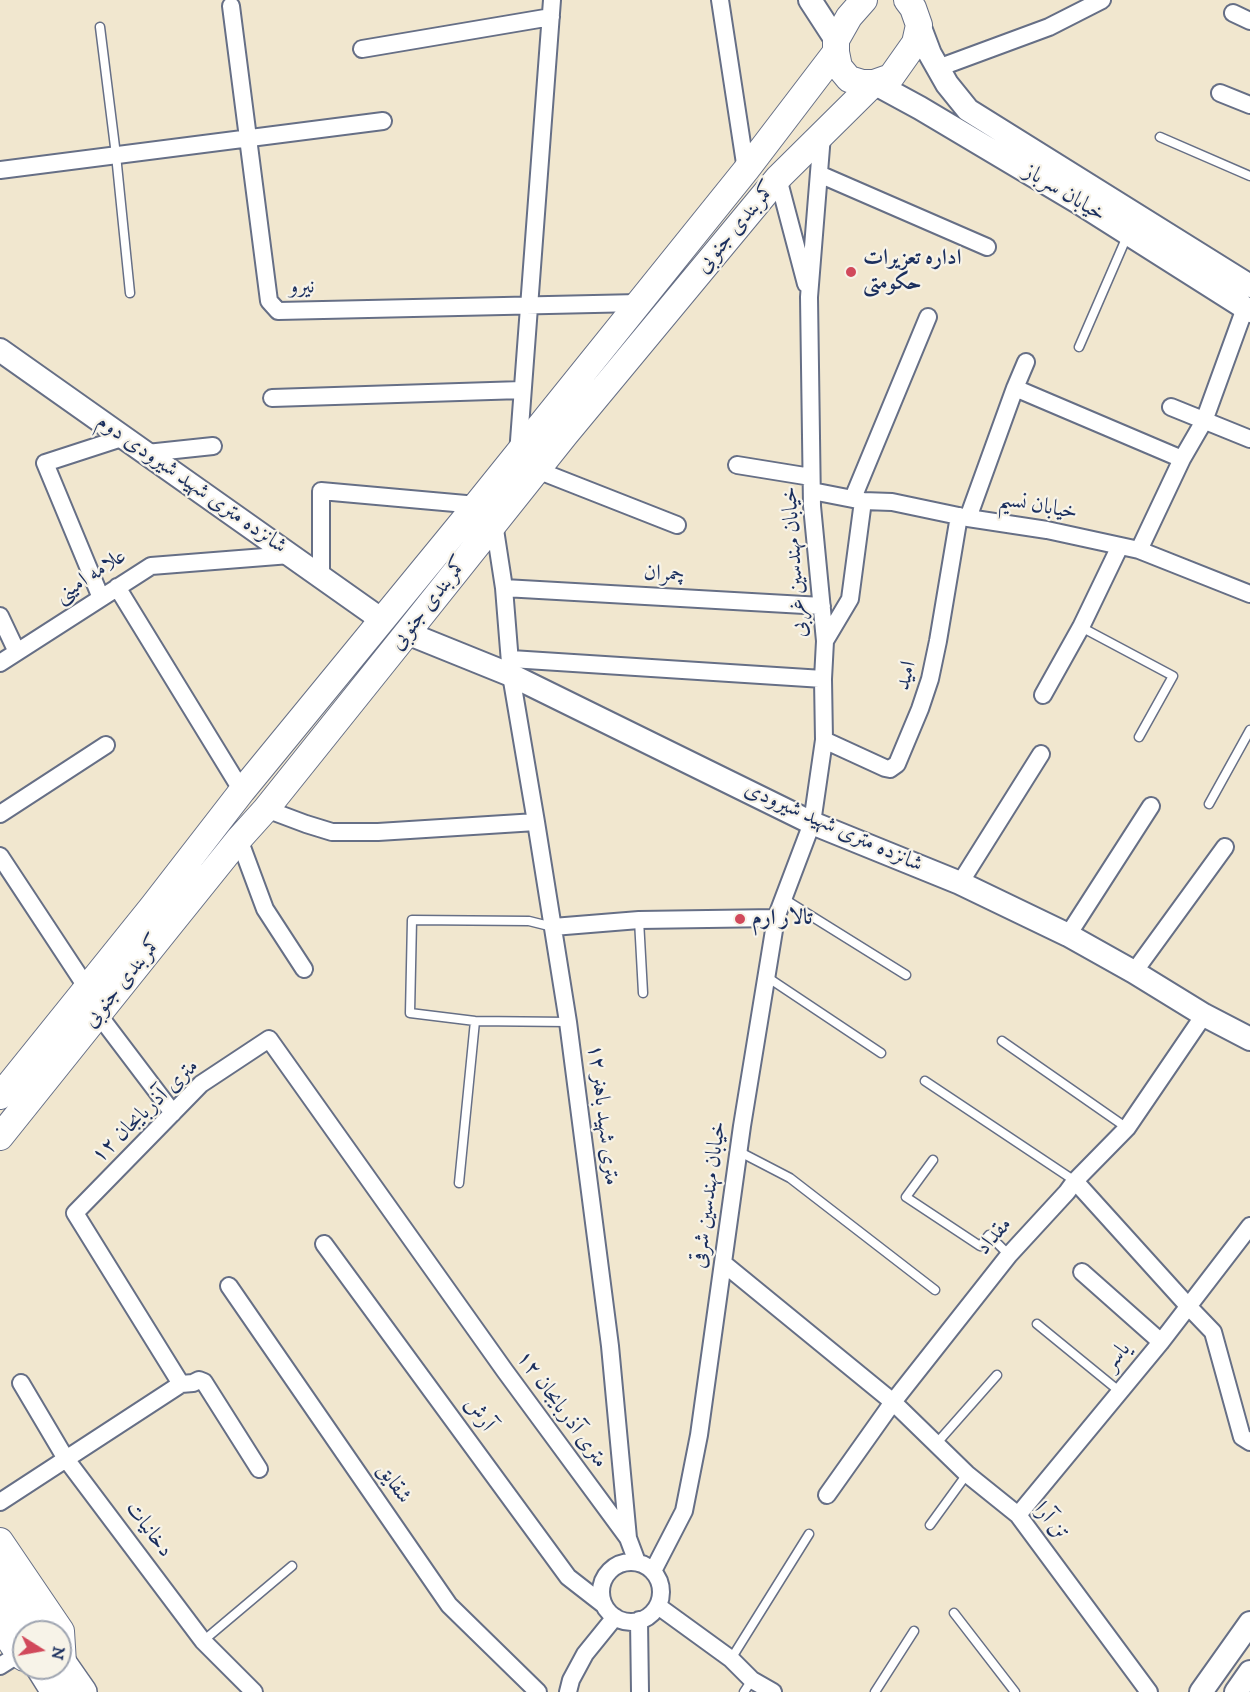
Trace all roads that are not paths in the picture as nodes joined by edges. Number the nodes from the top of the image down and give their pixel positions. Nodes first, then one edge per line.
1 (552, 0) edge
2 (720, 0) edge
3 (810, 0) edge
4 (864, 0) edge
5 (907, 0) edge
6 (933, 0) edge
7 (1102, 0) edge
8 (231, 6) dead end
9 (1233, 13) dead end
10 (551, 17) junction
11 (1250, 21) edge
12 (919, 25) junction
13 (100, 27) dead end
14 (836, 46) junction
15 (362, 49) dead end
16 (938, 68) junction
17 (874, 83) junction
18 (1220, 93) dead end
19 (1250, 105) edge
20 (383, 120) dead end
21 (822, 135) junction
22 (1160, 137) dead end
23 (248, 138) junction
24 (116, 155) junction
25 (0, 170) edge
26 (819, 174) junction
27 (1250, 176) edge
28 (778, 178) junction
29 (739, 179) junction
30 (1084, 194) junction
31 (754, 209) junction
32 (1128, 234) junction
33 (987, 247) dead end
34 (130, 293) dead end
35 (809, 297) junction
36 (1248, 302) edge
37 (639, 303) junction
38 (529, 305) junction
39 (928, 318) dead end
40 (1079, 347) dead end
41 (0, 350) edge
42 (1026, 362) dead end
43 (1015, 388) junction
44 (522, 390) junction
45 (272, 398) dead end
46 (1171, 407) dead end
47 (1204, 421) junction
48 (125, 438) junction
49 (1250, 440) edge
50 (213, 446) dead end
51 (147, 453) junction
52 (1182, 459) junction
53 (527, 462) junction
54 (737, 465) dead end
55 (812, 484) junction
56 (858, 499) junction
57 (485, 514) junction
58 (964, 517) junction
59 (677, 525) dead end
60 (1120, 546) junction
61 (1138, 550) junction
62 (290, 555) junction
63 (321, 577) junction
64 (117, 587) junction
65 (504, 588) junction
66 (1250, 594) edge
67 (101, 598) junction
68 (822, 606) junction
69 (0, 616) edge
70 (382, 620) junction
71 (1081, 627) junction
72 (407, 633) junction
73 (825, 641) junction
74 (17, 652) junction
75 (0, 663) edge
76 (511, 667) junction
77 (823, 680) junction
78 (1043, 695) dead end
79 (1250, 730) edge
80 (1139, 737) dead end
81 (825, 740) junction
82 (106, 745) dead end
83 (1041, 754) dead end
84 (242, 791) junction
85 (1209, 804) dead end
86 (1151, 806) dead end
87 (266, 809) junction
88 (0, 814) edge
89 (536, 822) junction
90 (812, 823) junction
91 (239, 839) junction
92 (1225, 847) dead end
93 (0, 856) edge
94 (960, 884) junction
95 (784, 899) junction
96 (776, 918) junction
97 (639, 920) junction
98 (553, 927) junction
99 (1068, 935) junction
100 (304, 969) dead end
101 (1134, 972) junction
102 (906, 975) dead end
103 (767, 977) junction
104 (87, 988) junction
105 (643, 993) dead end
106 (98, 1014) junction
107 (1203, 1015) junction
108 (475, 1021) junction
109 (568, 1023) junction
110 (1250, 1039) edge
111 (1002, 1041) dead end
112 (881, 1053) dead end
113 (925, 1081) dead end
114 (0, 1096) edge
115 (173, 1113) junction
116 (1127, 1128) junction
117 (0, 1137) edge
118 (738, 1151) junction
119 (933, 1160) dead end
120 (1075, 1181) junction
121 (459, 1183) dead end
122 (1250, 1226) edge
123 (324, 1244) dead end
124 (1009, 1255) junction
125 (723, 1263) junction
126 (1082, 1272) dead end
127 (229, 1286) dead end
128 (935, 1290) dead end
129 (1189, 1307) junction
130 (1037, 1324) dead end
131 (1161, 1342) junction
132 (997, 1375) dead end
133 (21, 1383) dead end
134 (181, 1384) junction
135 (1119, 1391) junction
136 (892, 1402) junction
137 (1250, 1442) edge
138 (936, 1444) junction
139 (66, 1459) junction
140 (259, 1469) dead end
141 (966, 1474) junction
142 (827, 1495) dead end
143 (0, 1502) edge
144 (1018, 1515) junction
145 (930, 1525) dead end
146 (809, 1534) dead end
147 (628, 1539) junction
148 (0, 1541) edge
149 (637, 1562) junction
150 (292, 1566) dead end
151 (653, 1571) junction
152 (0, 1572) edge
153 (0, 1606) edge
154 (658, 1606) junction
155 (609, 1611) junction
156 (954, 1613) dead end
157 (34, 1620) edge
158 (53, 1620) edge
159 (639, 1620) junction
160 (1250, 1623) edge
161 (12, 1625) edge
162 (0, 1626) edge
163 (914, 1631) dead end
164 (12, 1639) edge
165 (203, 1641) junction
166 (732, 1659) junction
167 (1250, 1672) edge
168 (63, 1680) edge
169 (748, 1686) edge
170 (83, 1692) edge
171 (254, 1692) edge
172 (538, 1692) edge
173 (568, 1692) edge
174 (640, 1692) edge
175 (773, 1692) edge
176 (875, 1692) edge
177 (1015, 1692) edge
178 (1149, 1692) edge
179 (1201, 1692) edge
180 (1236, 1692) edge

1 - 10 street
2 - 29 street
3 - 14 main road
4 - 14 main road, کمربندی جنوبی
5 - 12 main road
6 - 12 main road
7 - 16 street
8 - 23 street, نیرو
9 - 11 street
10 - 15 street
10 - 38 street
12 - 16 main road, خیابان سرباز
12 - 17 main road, کمربندی جنوبی
13 - 24 lane
14 - 17 main road
14 - 29 main road, کمربندی جنوبی
16 - 30 main road, خیابان سرباز
17 - 21 main road, کمربندی جنوبی
17 - 30 main road, خیابان سرباز
18 - 19 street
20 - 23 street
21 - 26 street
21 - 28 main road, کمربندی جنوبی
22 - 27 lane
23 - 24 street
23 - 38 street, نیرو
24 - 25 street
24 - 34 lane
26 - 33 street
26 - 35 street
28 - 31 main road, کمربندی جنوبی
28 - 35 street
29 - 31 main road
29 - 37 main road, کمربندی جنوبی
30 - 32 main road, خیابان سرباز
30 - 36 main road, خیابان سرباز
31 - 53 main road, کمربندی جنوبی
32 - 36 main road, خیابان سرباز
32 - 40 lane
35 - 55 street, خیابان مهندسین غربی
36 - 47 street
37 - 38 street, نیرو
37 - 53 main road, کمربندی جنوبی
38 - 44 street
39 - 56 street
41 - 48 main road, شانزده متری شهید شیرودی دوم
42 - 43 street
43 - 52 street
43 - 58 street
44 - 45 street
44 - 53 street
46 - 47 street
47 - 49 street
47 - 52 street
48 - 51 main road, شانزده متری شهید شیرودی دوم
48 - 67 street
50 - 51 street
51 - 62 main road, شانزده متری شهید شیرودی دوم
52 - 61 street
53 - 57 main road, کمربندی جنوبی
53 - 59 street
54 - 55 street, خیابان نسیم
55 - 56 street, خیابان نسیم
55 - 68 street, خیابان مهندسین غربی
56 - 58 street, خیابان نسیم
56 - 73 street
57 - 63 street
57 - 65 street, ۱۲ متری شهید باهنر
57 - 70 main road, کمربندی جنوبی
57 - 72 main road, کمربندی جنوبی
58 - 60 street, خیابان نسیم
58 - 81 street, امید
60 - 61 street, خیابان نسیم
60 - 71 street
61 - 66 street, خیابان نسیم
62 - 63 main road, شانزده متری شهید شیرودی دوم
62 - 64 street, علامه امینی
63 - 70 main road, شانزده متری شهید شیرودی دوم
64 - 67 street, علامه امینی
64 - 84 street
65 - 68 street, چمران
65 - 76 street, ۱۲ متری شهید باهنر
67 - 74 street, علامه امینی
68 - 73 street, خیابان مهندسین غربی
69 - 74 street
70 - 72 main road
70 - 84 main road, کمربندی جنوبی
71 - 78 street
71 - 80 lane
72 - 76 main road, شانزده متری شهید شیرودی
72 - 87 main road, کمربندی جنوبی
73 - 77 street, خیابان مهندسین غربی
74 - 75 street, علامه امینی
76 - 77 street
76 - 89 street, ۱۲ متری شهید باهنر
76 - 90 main road, شانزده متری شهید شیرودی
77 - 81 street, خیابان مهندسین غربی
79 - 85 lane
81 - 90 street, خیابان مهندسین غربی
82 - 88 street
83 - 94 street
84 - 104 main road, کمربندی جنوبی
86 - 99 street
87 - 89 street
87 - 91 main road, کمربندی جنوبی
89 - 98 street, ۱۲ متری شهید باهنر
90 - 94 main road, شانزده متری شهید شیرودی
90 - 95 street, خیابان مهندسین شرقی
91 - 100 street
91 - 106 main road, کمربندی جنوبی
92 - 101 street
93 - 104 street
94 - 99 main road, شانزده متری شهید شیرودی
95 - 96 street, خیابان مهندسین شرقی
95 - 102 lane
96 - 97 street
96 - 103 street, خیابان مهندسین شرقی
97 - 98 street
97 - 105 lane
98 - 108 lane
98 - 109 street, ۱۲ متری شهید باهنر
99 - 101 main road, شانزده متری شهید شیرودی
101 - 107 main road, شانزده متری شهید شیرودی
103 - 112 lane
103 - 118 street, خیابان مهندسین شرقی
104 - 114 main road, کمربندی جنوبی
106 - 115 street
106 - 117 main road, کمربندی جنوبی
107 - 110 main road, شانزده متری شهید شیرودی
107 - 116 street, مقداد
108 - 109 lane
108 - 121 lane
109 - 147 street, ۱۲ متری شهید باهنر
111 - 116 lane
113 - 120 lane
115 - 134 street, ۱۲ متری آذربایجان
115 - 147 street, ۱۲ متری آذربایجان
116 - 120 street, مقداد
118 - 125 street, خیابان مهندسین شرقی
118 - 128 lane
119 - 124 lane
120 - 124 street, مقداد
120 - 129 street
122 - 129 street, یاسر
123 - 155 street, آرش
124 - 136 street, مقداد
125 - 136 street, تن آرا
125 - 151 street, خیابان مهندسین شرقی
126 - 131 street
127 - 172 street, شقایق
129 - 131 street, یاسر
129 - 137 street
130 - 135 lane
131 - 135 street, یاسر
132 - 138 lane
133 - 139 street, دخانیات
134 - 139 street
134 - 140 street
135 - 144 street, یاسر
136 - 138 street, تن آرا
136 - 142 street, مقداد
138 - 141 street, تن آرا
139 - 143 street
139 - 165 street, دخانیات
141 - 144 street, تن آرا
141 - 145 lane
144 - 178 street, تن آرا
146 - 166 lane
147 - 149 street, ۱۲ متری شهید باهنر
148 - 158 main road
149 - 151 street
149 - 155 street
150 - 165 lane
151 - 154 street
152 - 157 highway
153 - 161 highway
154 - 159 street
154 - 166 street
155 - 159 street
155 - 173 street
156 - 177 lane
159 - 174 street
160 - 179 main road
162 - 164 main road
163 - 176 lane
165 - 171 street, دخانیات
166 - 169 street
167 - 180 main road
168 - 170 highway
169 - 175 street

